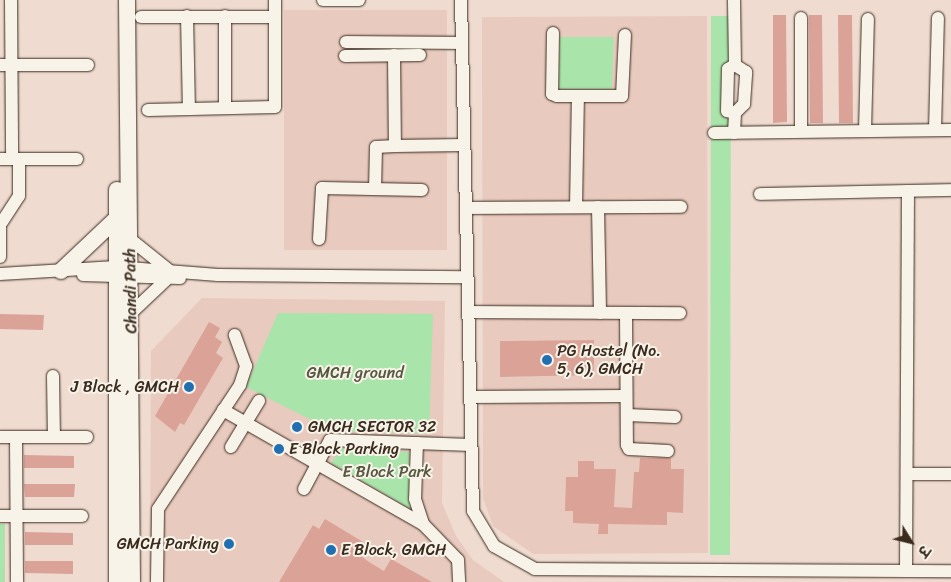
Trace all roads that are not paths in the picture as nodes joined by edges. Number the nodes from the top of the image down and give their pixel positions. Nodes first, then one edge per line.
1 (11, 0) edge
2 (117, 0) edge
3 (127, 0) edge
4 (274, 0) edge
5 (323, 0) edge
6 (358, 0) edge
7 (461, 0) edge
8 (734, 0) edge
9 (187, 16) junction
10 (225, 16) junction
11 (141, 17) dead end
12 (275, 17) junction
13 (801, 18) dead end
14 (938, 18) dead end
15 (868, 19) dead end
16 (553, 33) dead end
17 (625, 35) dead end
18 (346, 42) dead end
19 (462, 43) junction
20 (394, 55) junction
21 (420, 55) dead end
22 (345, 56) dead end
23 (5, 65) edge
24 (735, 65) junction
25 (88, 66) dead end
26 (578, 96) junction
27 (225, 108) junction
28 (189, 109) junction
29 (148, 110) dead end
30 (735, 113) junction
31 (865, 130) junction
32 (935, 130) junction
33 (951, 130) edge
34 (801, 131) junction
35 (734, 132) junction
36 (714, 133) dead end
37 (464, 145) junction
38 (396, 146) junction
39 (10, 159) edge
40 (78, 159) dead end
41 (376, 189) junction
42 (422, 190) dead end
43 (908, 190) junction
44 (951, 190) edge
45 (760, 194) dead end
46 (576, 207) junction
47 (598, 207) junction
48 (682, 207) dead end
49 (466, 208) junction
50 (116, 219) junction
51 (1, 222) edge
52 (319, 238) dead end
53 (130, 239) junction
54 (0, 257) edge
55 (61, 271) junction
56 (123, 273) junction
57 (0, 274) edge
58 (168, 275) junction
59 (468, 277) junction
60 (468, 312) junction
61 (131, 313) junction
62 (600, 313) junction
63 (626, 313) junction
64 (680, 313) dead end
65 (235, 334) dead end
66 (53, 376) dead end
67 (626, 396) junction
68 (470, 397) junction
69 (259, 401) dead end
70 (223, 410) junction
71 (627, 415) junction
72 (675, 417) dead end
73 (246, 423) junction
74 (0, 437) edge
75 (54, 437) junction
76 (87, 437) dead end
77 (16, 438) junction
78 (418, 443) junction
79 (471, 445) junction
80 (231, 447) dead end
81 (668, 451) dead end
82 (316, 465) junction
83 (907, 474) junction
84 (951, 474) edge
85 (304, 489) dead end
86 (0, 516) edge
87 (16, 516) junction
88 (82, 516) dead end
89 (424, 524) junction
90 (951, 570) edge
91 (913, 574) edge
92 (804, 576) edge
93 (684, 577) edge
94 (461, 581) edge
95 (17, 582) edge
96 (118, 582) edge
97 (132, 582) edge
98 (157, 582) edge

1 - 23 street
2 - 50 main road, Chandi Path
3 - 53 main road, Chandi Path
4 - 12 street
5 - 6 street
7 - 19 street
8 - 24 street
9 - 10 street
9 - 11 street
9 - 28 street
10 - 12 street
10 - 27 street
12 - 27 street
13 - 34 street
14 - 32 street
15 - 31 street
16 - 26 street
17 - 26 street
18 - 19 street
19 - 37 street
20 - 21 street
20 - 22 street
20 - 38 street
23 - 25 street
23 - 39 street
24 - 30 street
24 - 30 street
26 - 46 street
27 - 28 street
28 - 29 street
30 - 35 street
31 - 32 street
31 - 34 street
32 - 33 street
34 - 35 street
35 - 36 street
37 - 38 street
37 - 49 street
38 - 41 street
39 - 40 street
39 - 51 street
41 - 42 street
41 - 52 street
43 - 44 street
43 - 45 street
43 - 83 street
46 - 47 street
46 - 49 street
47 - 48 street
47 - 62 street
49 - 59 street
50 - 55 main road
50 - 56 main road, Chandi Path
51 - 54 street
53 - 56 main road, Chandi Path
53 - 58 street
55 - 56 street
55 - 57 street
56 - 58 street
56 - 61 main road, Chandi Path
56 - 96 main road, Chandi Path
58 - 59 street
58 - 61 street
59 - 60 street
60 - 62 street
60 - 68 street
61 - 97 main road, Chandi Path
62 - 63 street
63 - 64 street
63 - 67 street
65 - 70 street
66 - 75 street
67 - 68 street
67 - 71 street
68 - 79 street
69 - 73 street
70 - 73 street
70 - 98 street
71 - 72 street
71 - 81 street
73 - 80 street
73 - 82 street
74 - 77 street
75 - 76 street
75 - 77 street
77 - 87 street
78 - 79 street
78 - 82 street
78 - 89 street
79 - 93 street
82 - 85 street
82 - 89 street
83 - 84 street
83 - 91 street
86 - 87 street
87 - 88 street
87 - 95 street
89 - 94 street
90 - 91 street
91 - 92 street
92 - 93 street

